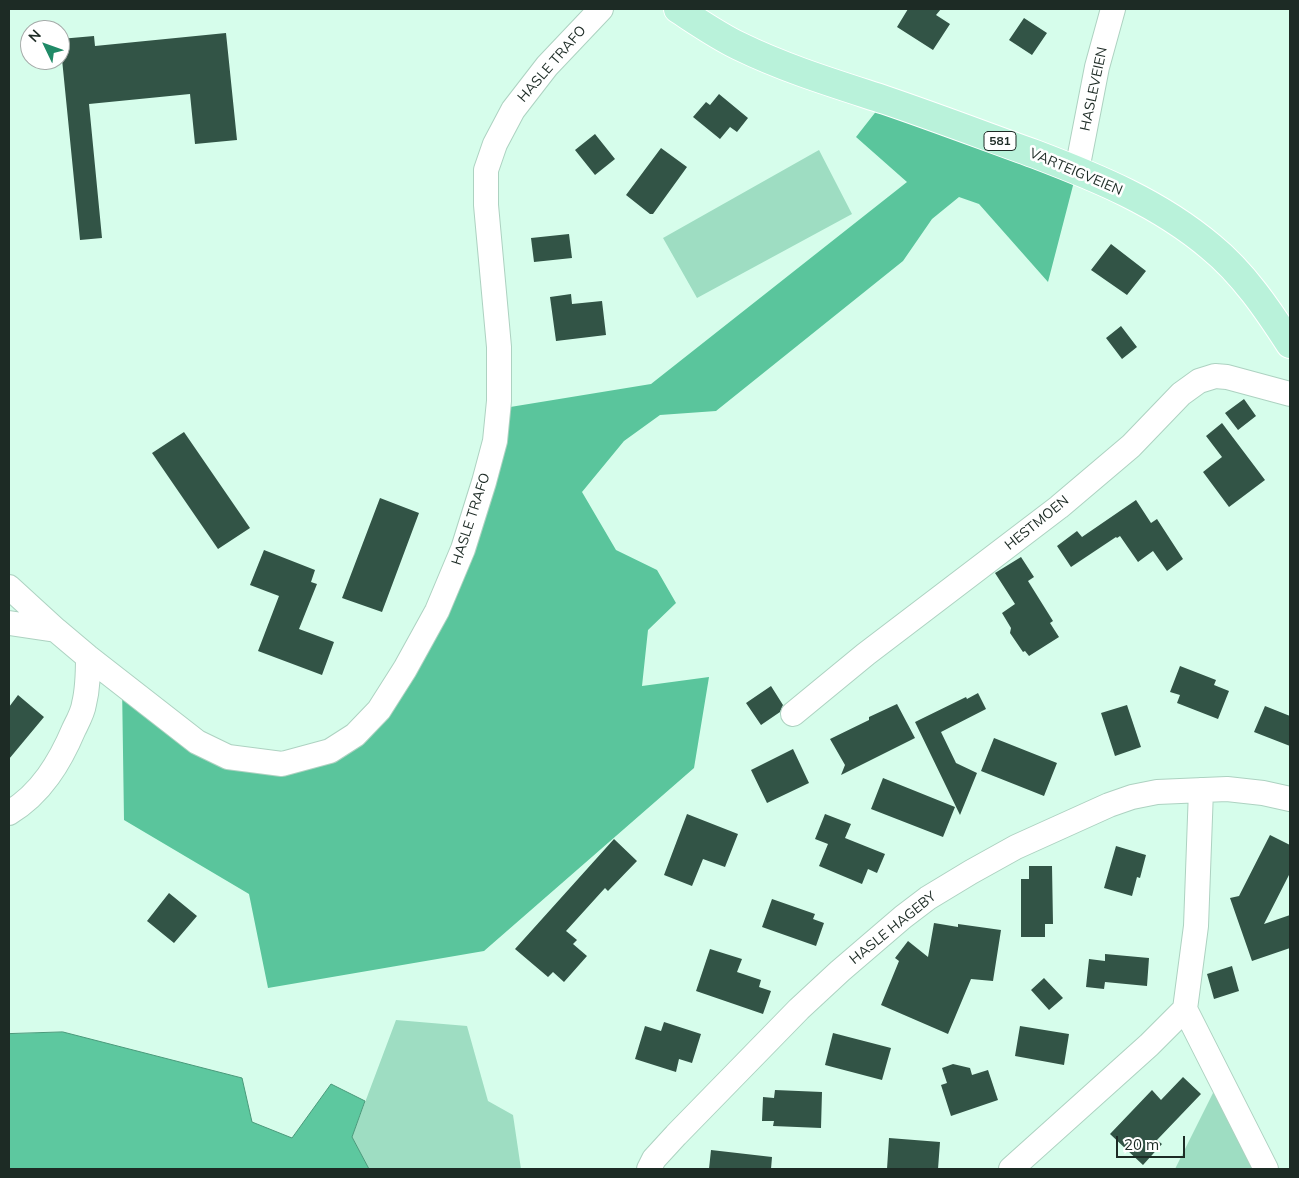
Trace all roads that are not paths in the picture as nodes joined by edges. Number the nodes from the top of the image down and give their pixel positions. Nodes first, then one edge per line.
1 (601, 9) edge
2 (678, 9) edge
3 (1113, 9) edge
4 (1077, 170) junction
5 (1290, 344) edge
6 (1290, 394) edge
7 (9, 587) edge
8 (9, 623) edge
9 (56, 630) junction
10 (88, 657) junction
11 (793, 714) dead end
12 (1201, 790) junction
13 (1290, 799) edge
14 (9, 813) edge
15 (1185, 1009) junction
16 (650, 1169) edge
17 (1011, 1169) edge
18 (1266, 1169) edge

1 - 10 street, HASLE TRAFO
2 - 4 main road, VARTEIGVEIEN / 581
3 - 4 street, HASLEVEIEN
4 - 5 main road, VARTEIGVEIEN / 581
6 - 11 street, HESTMOEN
7 - 9 street, HASLE TRAFO
8 - 9 street
9 - 10 street, HASLE TRAFO
10 - 14 street
12 - 13 street, HASLE HAGEBY
12 - 15 street
12 - 16 street, HASLE HAGEBY
15 - 17 street
15 - 18 street

